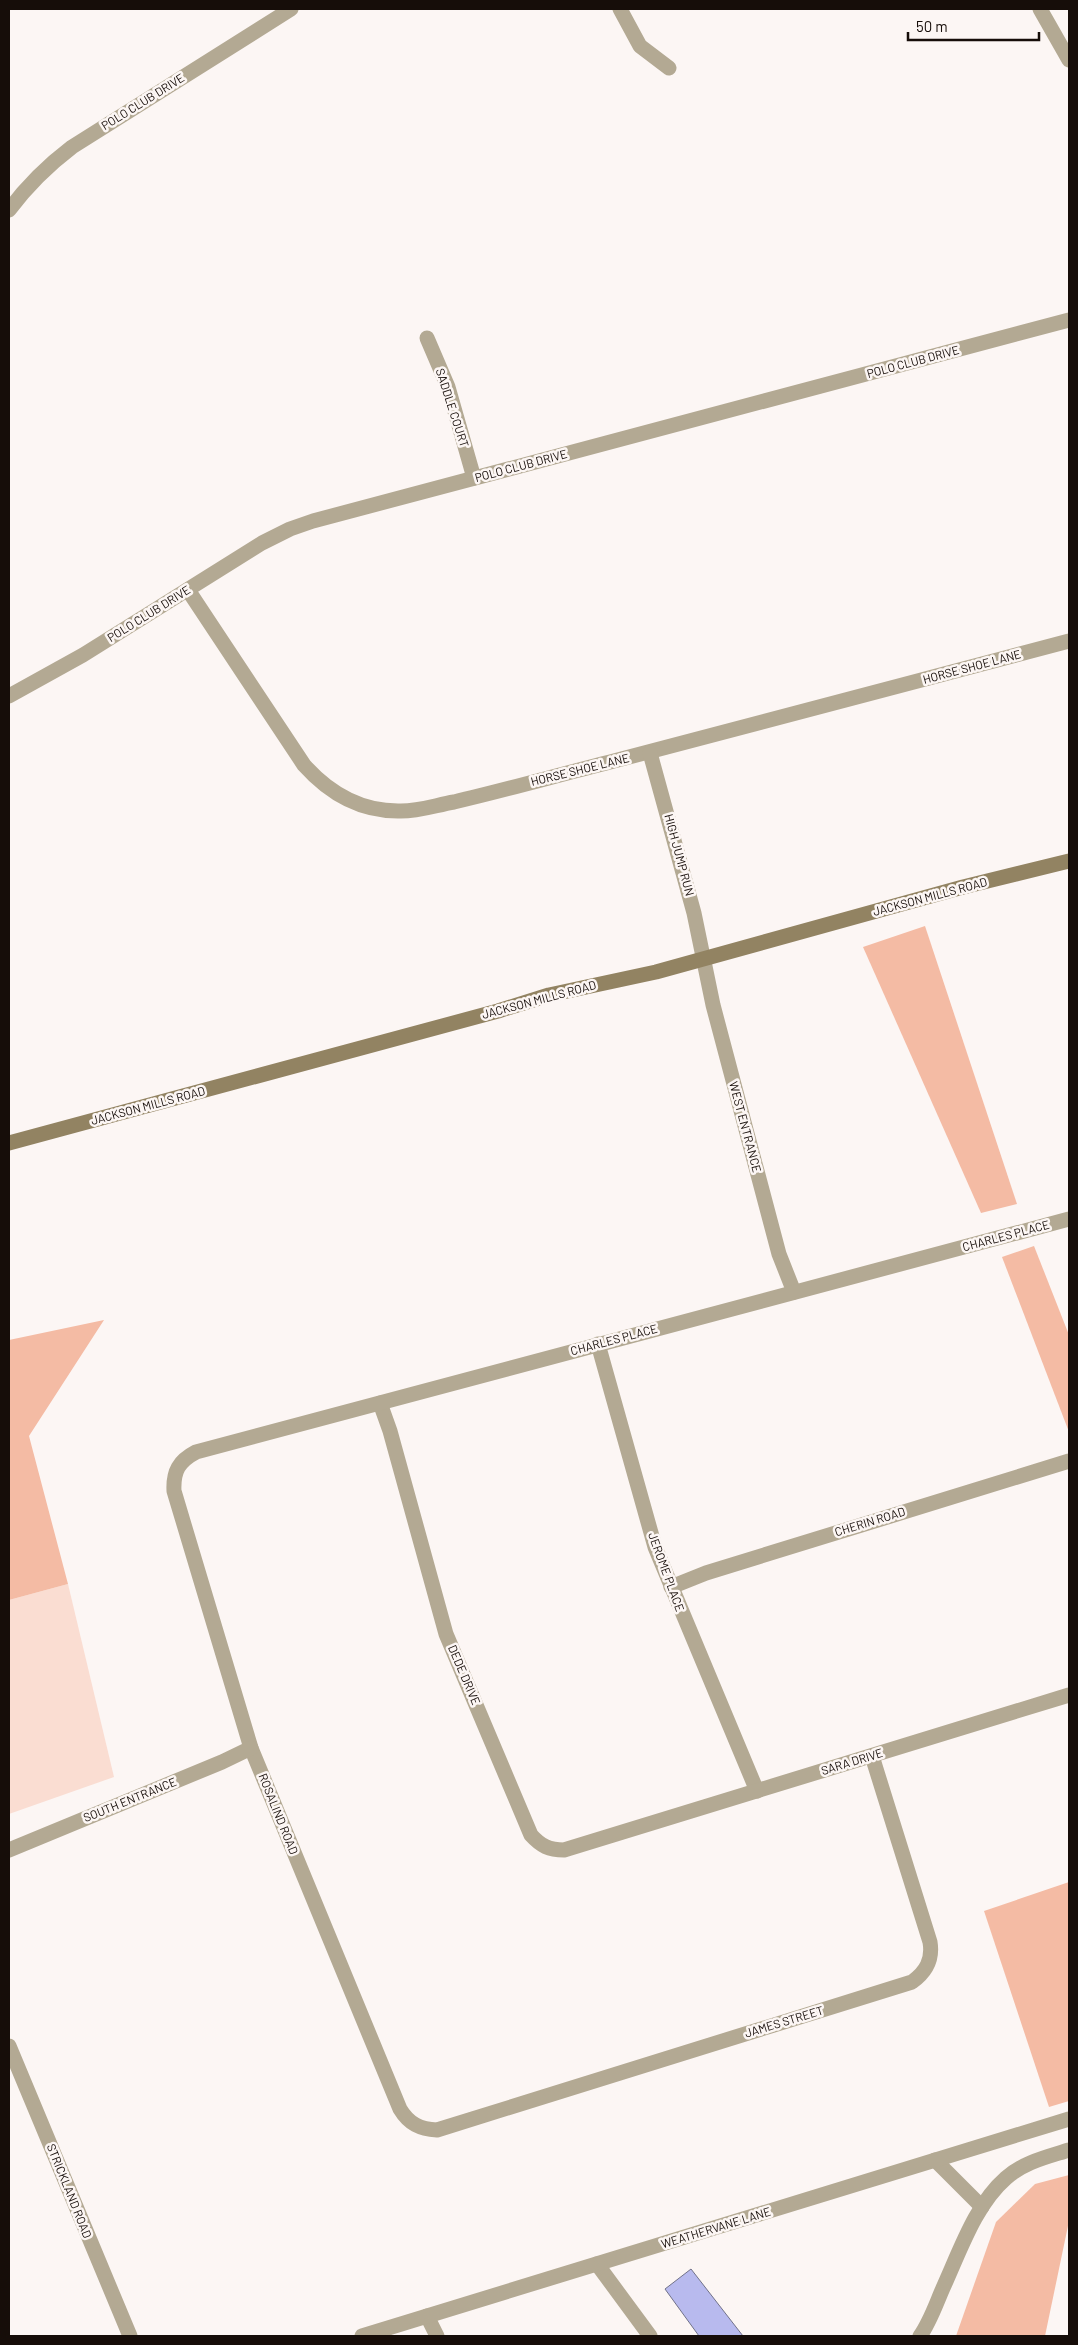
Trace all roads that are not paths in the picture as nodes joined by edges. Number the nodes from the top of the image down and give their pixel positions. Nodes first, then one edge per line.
1 (291, 9) edge
2 (620, 9) edge
3 (1040, 9) edge
4 (1069, 60) edge
5 (669, 68) dead end
6 (9, 210) edge
7 (1069, 320) edge
8 (427, 338) dead end
9 (474, 478) junction
10 (188, 590) junction
11 (1069, 641) edge
12 (9, 696) edge
13 (650, 753) junction
14 (1069, 861) edge
15 (703, 959) junction
16 (9, 1143) edge
17 (1069, 1220) edge
18 (794, 1292) junction
19 (598, 1344) junction
20 (380, 1403) junction
21 (1069, 1461) edge
22 (173, 1480) joint
23 (671, 1587) junction
24 (1069, 1695) edge
25 (251, 1748) junction
26 (872, 1756) junction
27 (757, 1791) junction
28 (635, 1829) joint
29 (9, 1850) edge
30 (9, 2046) edge
31 (1069, 2119) edge
32 (425, 2129) joint
33 (1069, 2150) edge
34 (936, 2160) junction
35 (982, 2208) junction
36 (597, 2264) junction
37 (427, 2316) junction
38 (130, 2336) edge
39 (362, 2336) edge
40 (437, 2336) edge
41 (650, 2336) edge
42 (920, 2336) edge

1 - 6 street, POLO CLUB DRIVE
2 - 5 street
3 - 4 street
7 - 9 street, POLO CLUB DRIVE
8 - 9 street, SADDLE COURT
9 - 10 street, POLO CLUB DRIVE
10 - 12 street, POLO CLUB DRIVE
10 - 13 street, HORSE SHOE LANE
11 - 13 street, HORSE SHOE LANE
13 - 15 street, HIGH JUMP RUN
14 - 15 main road, JACKSON MILLS ROAD
15 - 16 main road, JACKSON MILLS ROAD
15 - 18 street, WEST ENTRANCE
17 - 18 street, CHARLES PLACE
18 - 19 street, CHARLES PLACE
19 - 20 street, CHARLES PLACE
19 - 23 street, JEROME PLACE
20 - 22 street, CHARLES PLACE
20 - 28 street, DEDE DRIVE
21 - 23 street, CHERIN ROAD
22 - 25 street, ROSALIND ROAD
23 - 27 street, JEROME PLACE
24 - 26 street, SARA DRIVE
25 - 29 street, SOUTH ENTRANCE
25 - 32 street, ROSALIND ROAD
26 - 27 street, SARA DRIVE
26 - 32 street, JAMES STREET
27 - 28 street, SARA DRIVE
30 - 38 street, STRICKLAND ROAD
31 - 34 street, WEATHERVANE LANE
33 - 35 street
34 - 35 street
34 - 36 street, WEATHERVANE LANE
35 - 42 street
36 - 37 street, WEATHERVANE LANE
36 - 41 street
37 - 39 street, WEATHERVANE LANE
37 - 40 street

